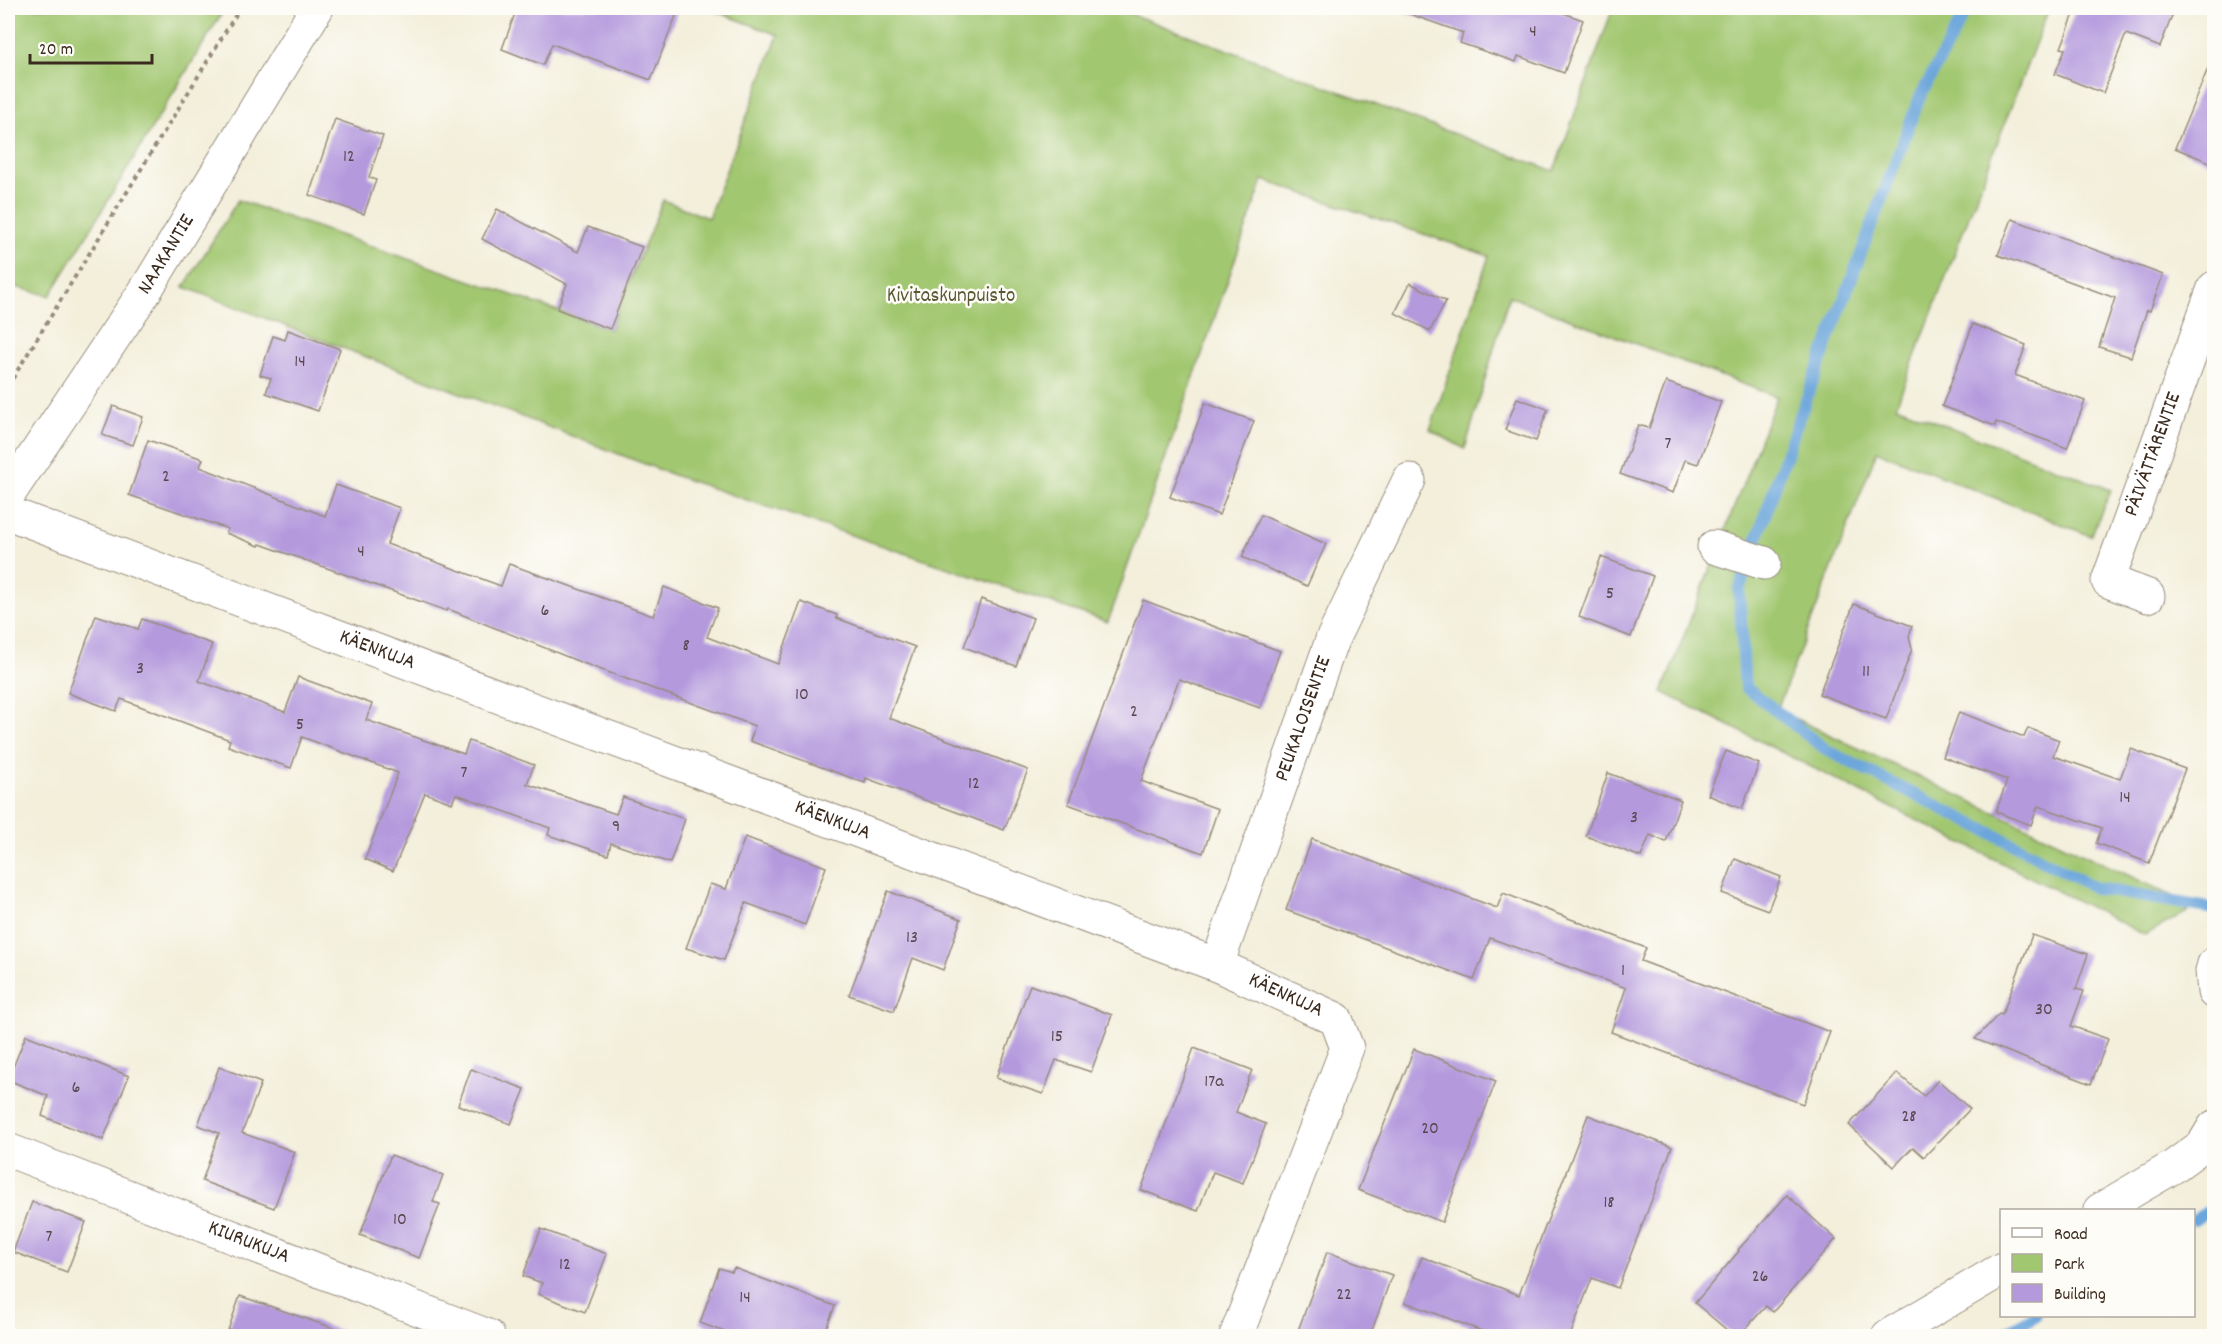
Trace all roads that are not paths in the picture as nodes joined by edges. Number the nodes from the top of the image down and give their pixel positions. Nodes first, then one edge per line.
1 (317, 8) edge
2 (2214, 288) edge
3 (1409, 480) dead end
4 (8, 495) edge
5 (8, 513) edge
6 (1714, 547) dead end
7 (1764, 563) dead end
8 (2148, 596) dead end
9 (2214, 964) edge
10 (1217, 965) junction
11 (2214, 992) edge
12 (2214, 1127) edge
13 (8, 1150) edge
14 (2102, 1209) edge
15 (2000, 1270) edge
16 (488, 1336) edge
17 (1236, 1336) edge
18 (1888, 1336) edge

1 - 4 street, NAAKANTIE
2 - 8 street, PÄIVÄTTÄRENTIE
3 - 10 street, PEUKALOISENTIE
5 - 10 street, KÄENKUJA
6 - 7 street
9 - 11 street
10 - 17 street, KÄENKUJA
12 - 14 street
13 - 16 street, KIURUKUJA
15 - 18 street

